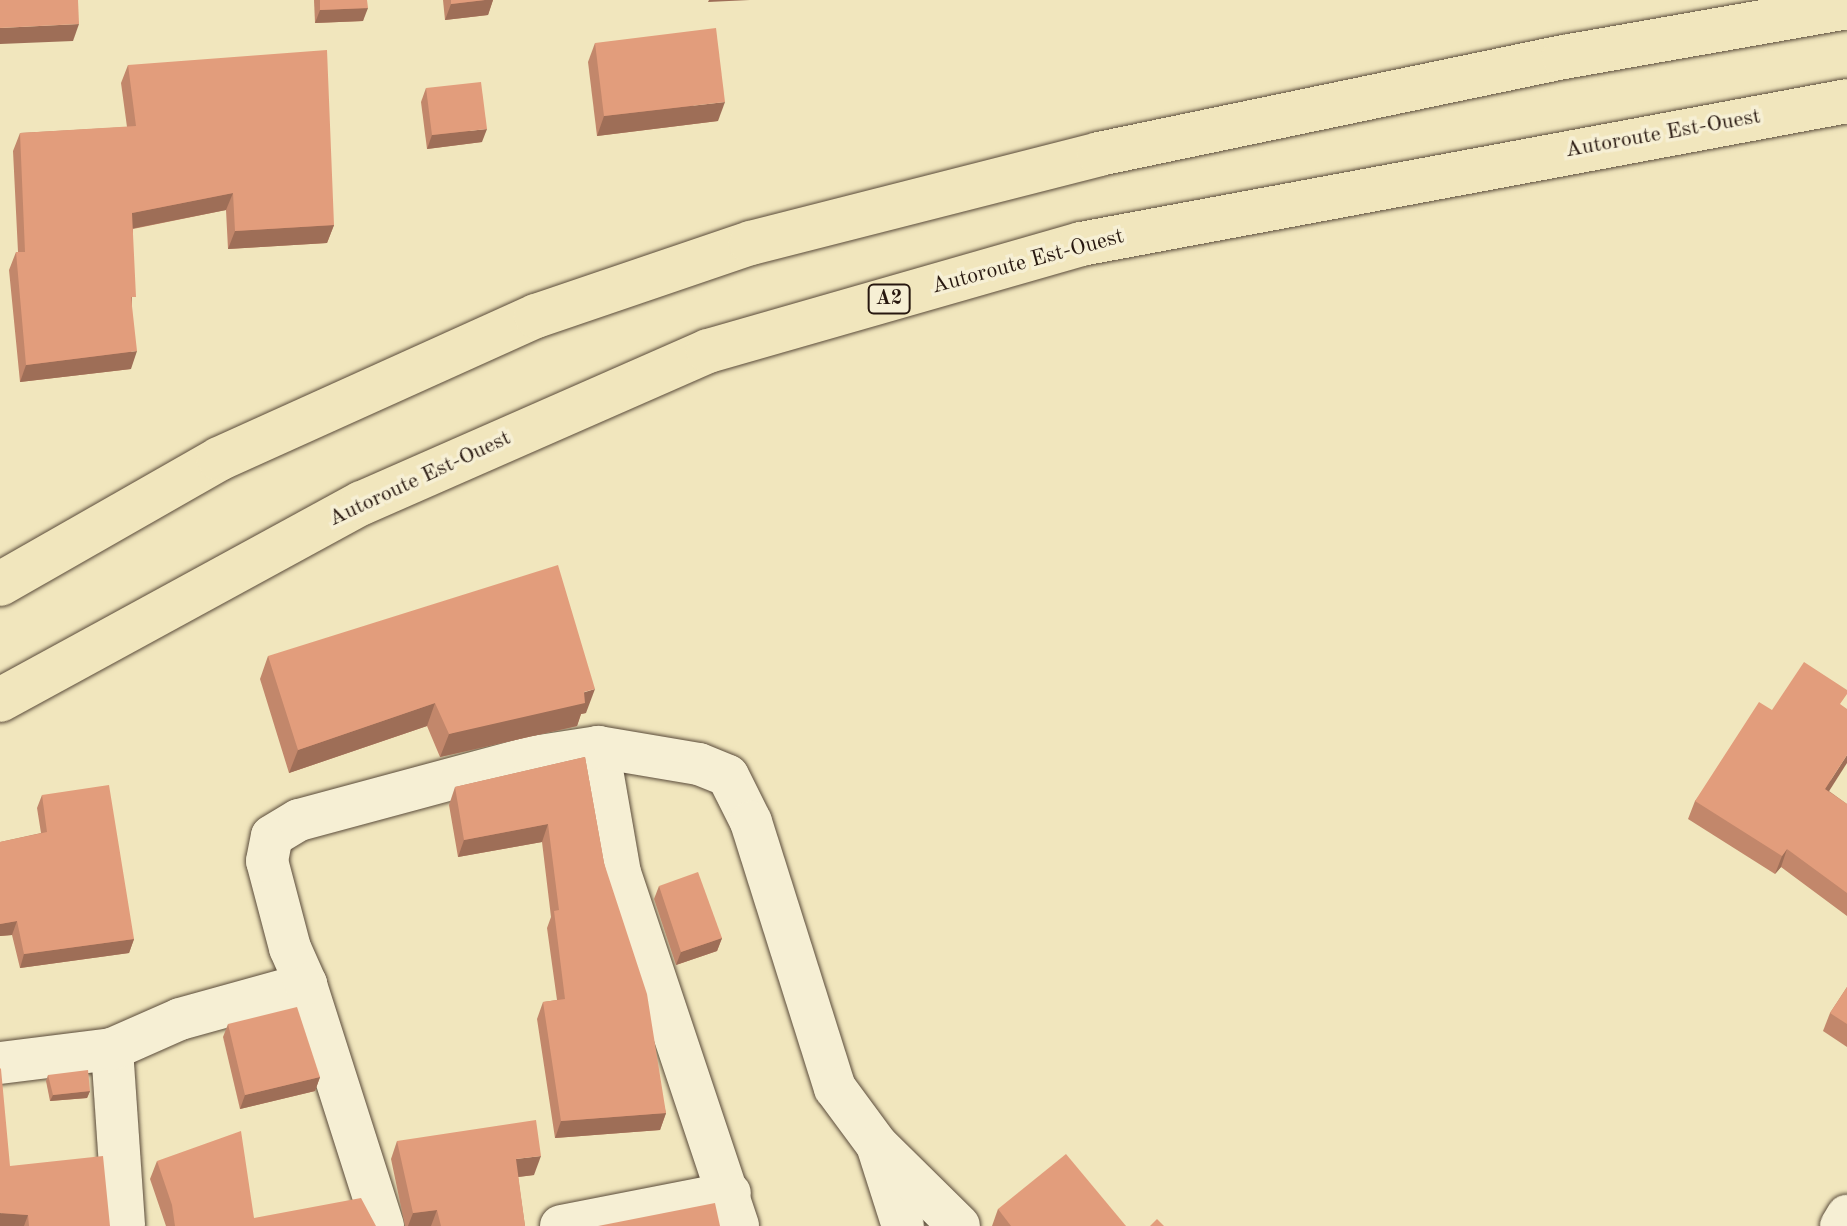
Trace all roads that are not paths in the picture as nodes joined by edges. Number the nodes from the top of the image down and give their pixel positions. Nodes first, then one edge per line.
1 (1847, 7) edge
2 (1847, 101) edge
3 (0, 584) edge
4 (0, 700) edge
5 (598, 747) junction
6 (306, 984) junction
7 (112, 1049) junction
8 (0, 1063) edge
9 (877, 1145) junction
10 (734, 1210) edge
11 (1847, 1216) edge
12 (124, 1226) edge
13 (383, 1226) edge
14 (561, 1226) edge
15 (903, 1226) edge
16 (959, 1226) edge
17 (1841, 1226) edge

1 - 3 highway
2 - 4 highway, Autoroute Est-Ouest / A2
5 - 6 street
5 - 9 street
5 - 10 street
6 - 7 street
6 - 13 street
7 - 8 street
7 - 12 street
9 - 15 street
9 - 16 street
10 - 14 street
11 - 17 street

